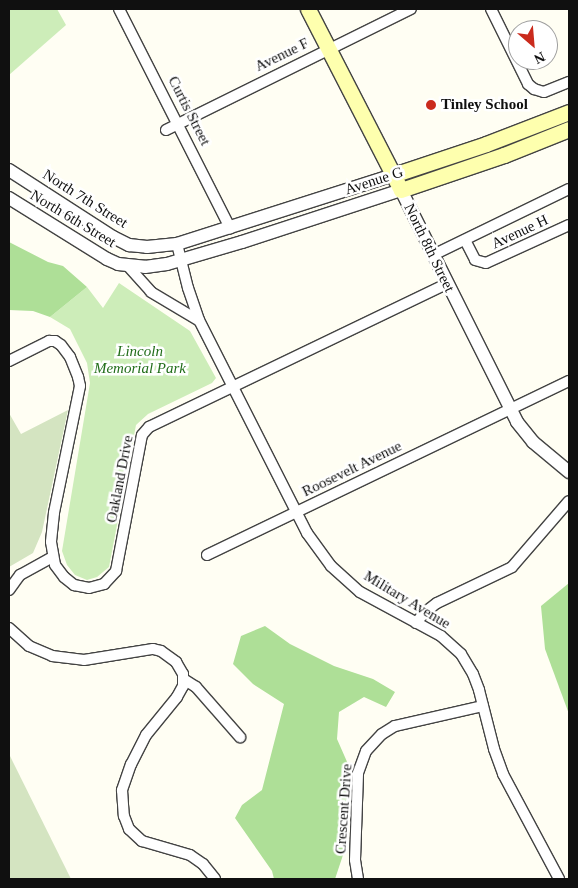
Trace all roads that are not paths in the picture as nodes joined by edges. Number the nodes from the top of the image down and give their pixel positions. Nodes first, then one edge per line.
1 (119, 9) edge
2 (308, 9) edge
3 (411, 9) edge
4 (491, 9) edge
5 (328, 49) junction
6 (569, 82) edge
7 (569, 112) edge
8 (178, 123) junction
9 (569, 129) edge
10 (166, 130) dead end
11 (9, 170) edge
12 (393, 175) junction
13 (569, 189) edge
14 (401, 190) junction
15 (9, 198) edge
16 (569, 225) edge
17 (230, 228) junction
18 (465, 240) junction
19 (177, 244) junction
20 (433, 255) junction
21 (181, 260) junction
22 (127, 265) junction
23 (446, 284) junction
24 (199, 320) junction
25 (9, 361) edge
26 (569, 382) edge
27 (232, 386) junction
28 (511, 410) junction
29 (569, 472) edge
30 (569, 501) edge
31 (297, 513) junction
32 (207, 556) dead end
33 (52, 557) junction
34 (9, 590) edge
35 (416, 623) junction
36 (9, 628) edge
37 (185, 680) junction
38 (483, 706) junction
39 (240, 736) dead end
40 (215, 879) edge
41 (358, 879) edge
42 (559, 879) edge

1 - 8 street, Curtis Street
2 - 5 main road, North 8th Street
3 - 5 street, Avenue F
4 - 6 street
5 - 8 street, Avenue F
5 - 12 main road, North 8th Street
7 - 12 main road, Avenue G
8 - 10 street, Avenue F
8 - 17 street, Curtis Street
9 - 14 main road, Avenue G
11 - 19 street, North 7th Street
12 - 14 main road, North 8th Street
12 - 17 street, Avenue G
13 - 18 street
14 - 20 street, North 8th Street
14 - 21 street, Avenue G
15 - 22 street, North 6th Street
16 - 18 street, Avenue H
17 - 19 street, Avenue G
18 - 20 street
19 - 21 street, Military Avenue
20 - 23 street, North 8th Street
21 - 22 street, North 6th Street
21 - 24 street, Military Avenue
22 - 24 street
23 - 27 street, Oakland Drive
23 - 28 street, North 8th Street
24 - 27 street, Military Avenue
25 - 33 street
26 - 28 street, Roosevelt Avenue
27 - 31 street, Military Avenue
27 - 33 street, Oakland Drive
28 - 29 street, North 8th Street
28 - 31 street, Roosevelt Avenue
30 - 35 street
31 - 32 street, Roosevelt Avenue
31 - 35 street, Military Avenue
33 - 34 street
35 - 38 street, Military Avenue
36 - 37 street
37 - 39 street
37 - 40 street
38 - 41 street, Crescent Drive
38 - 42 street, Military Avenue

